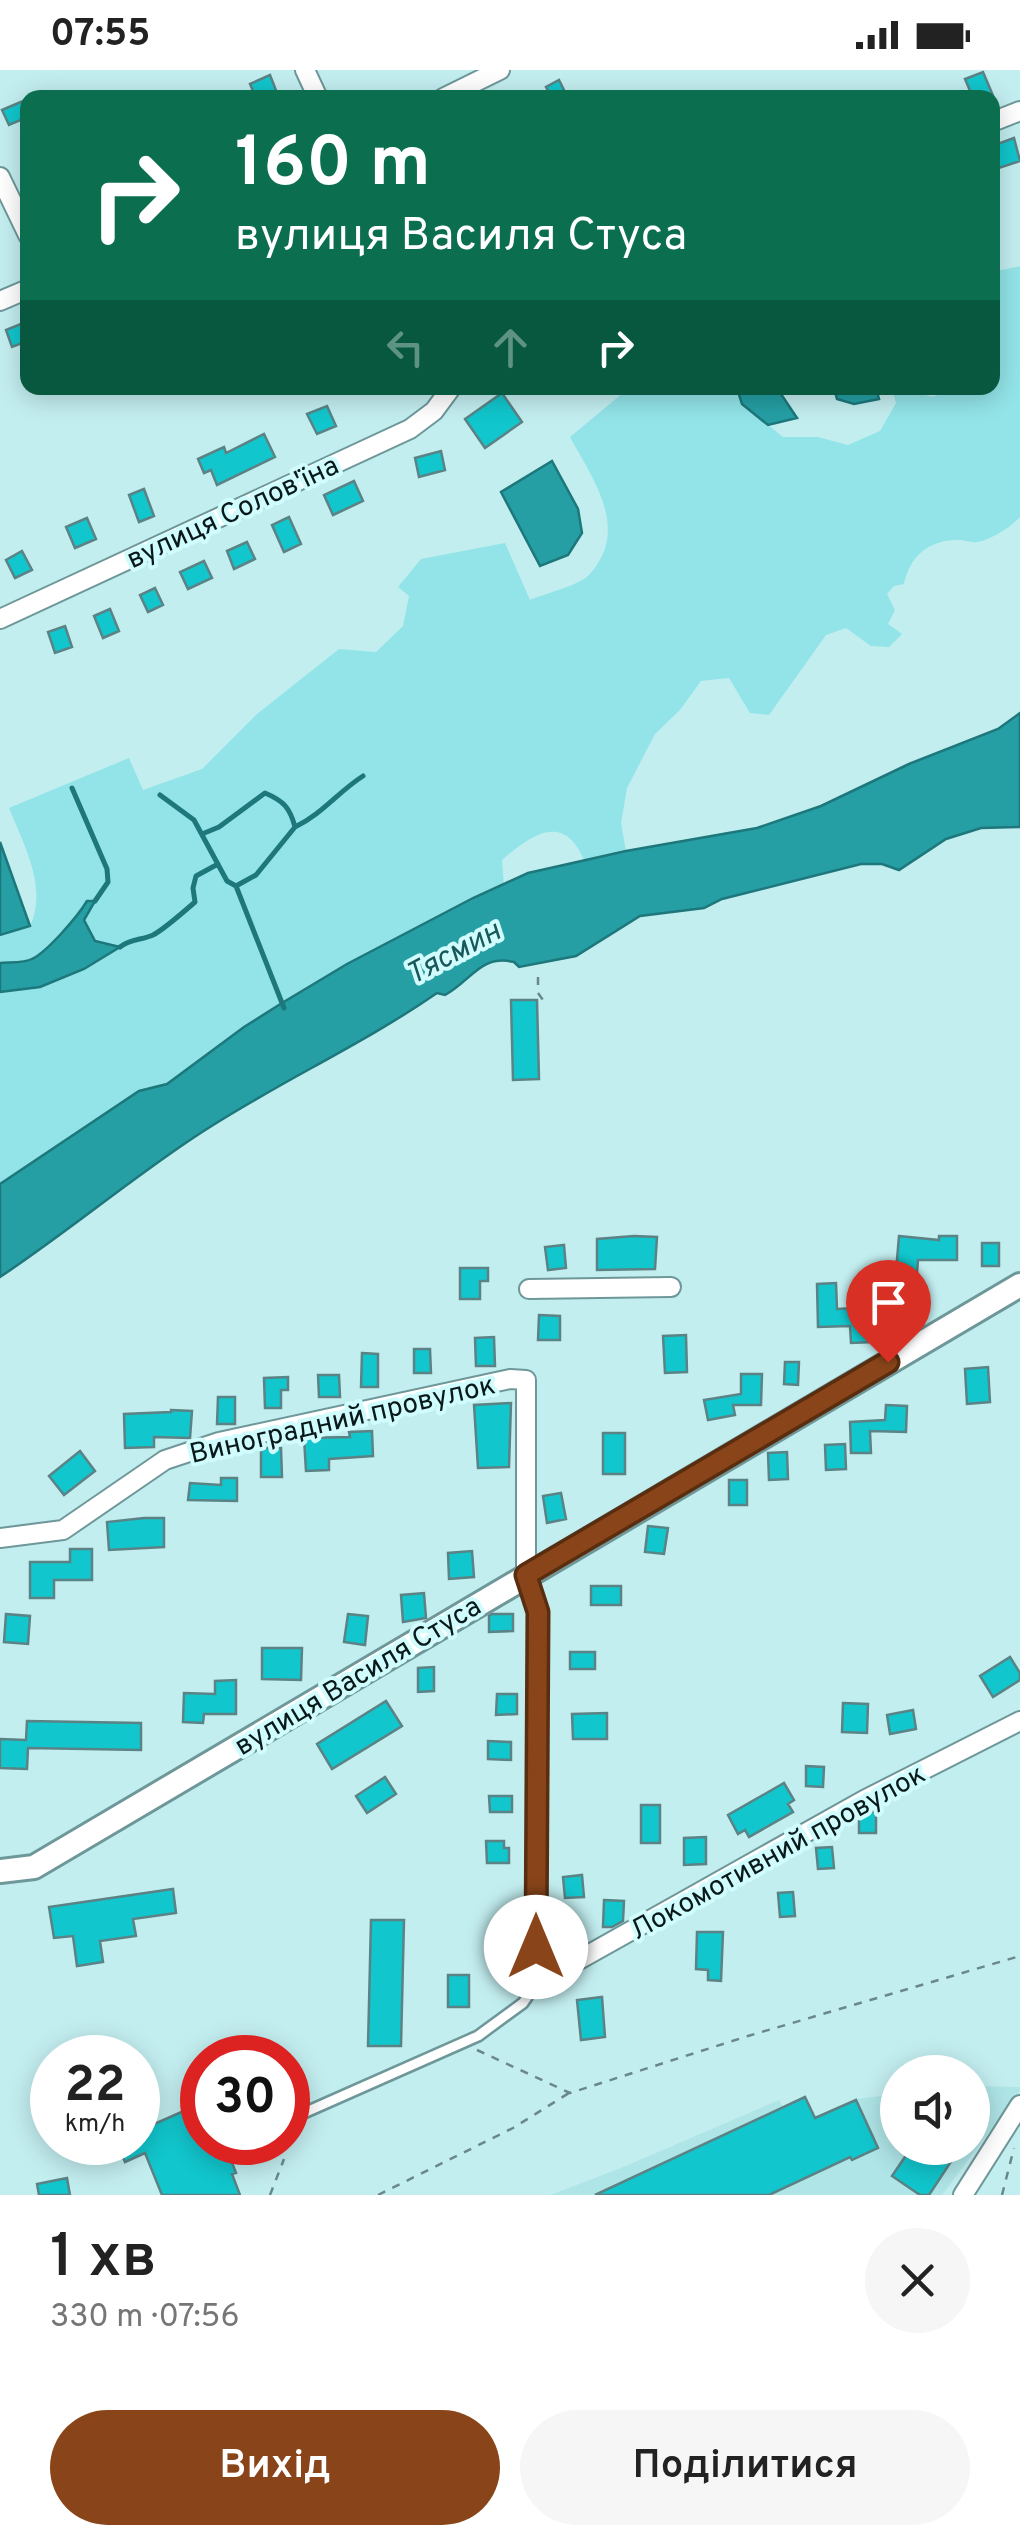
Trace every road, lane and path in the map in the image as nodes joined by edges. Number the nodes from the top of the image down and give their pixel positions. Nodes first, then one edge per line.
1 (500, 70) edge
2 (459, 90) edge
3 (0, 177) edge
4 (20, 218) edge
5 (446, 395) edge
6 (0, 618) edge
7 (538, 977) dead end
8 (543, 1000) dead end
9 (1020, 1284) edge
10 (671, 1287) dead end
11 (528, 1289) dead end
12 (0, 1538) edge
13 (526, 1575) junction
14 (1020, 1720) edge
15 (0, 1871) edge
16 (1018, 1956) edge
17 (1020, 1964) edge
18 (536, 1984) junction
19 (462, 2044) junction
20 (570, 2093) junction
21 (1020, 2105) edge
22 (310, 2110) edge
23 (1015, 2144) dead end
24 (282, 2165) edge
25 (270, 2195) edge
26 (378, 2195) edge
27 (964, 2195) edge
28 (1002, 2195) edge

1 - 2 street
3 - 4 street
5 - 6 street, вулиця Солов'їна
7 - 8 path
9 - 13 street, вулиця Василя Стуса
10 - 11 street
12 - 13 street, Виноградний провулок
13 - 15 street, вулиця Василя Стуса
13 - 18 street
14 - 18 street, Локомотивний провулок
16 - 17 path
16 - 20 path
18 - 19 lane
19 - 20 path
19 - 22 lane
20 - 26 path
21 - 27 street
23 - 28 path
24 - 25 path

